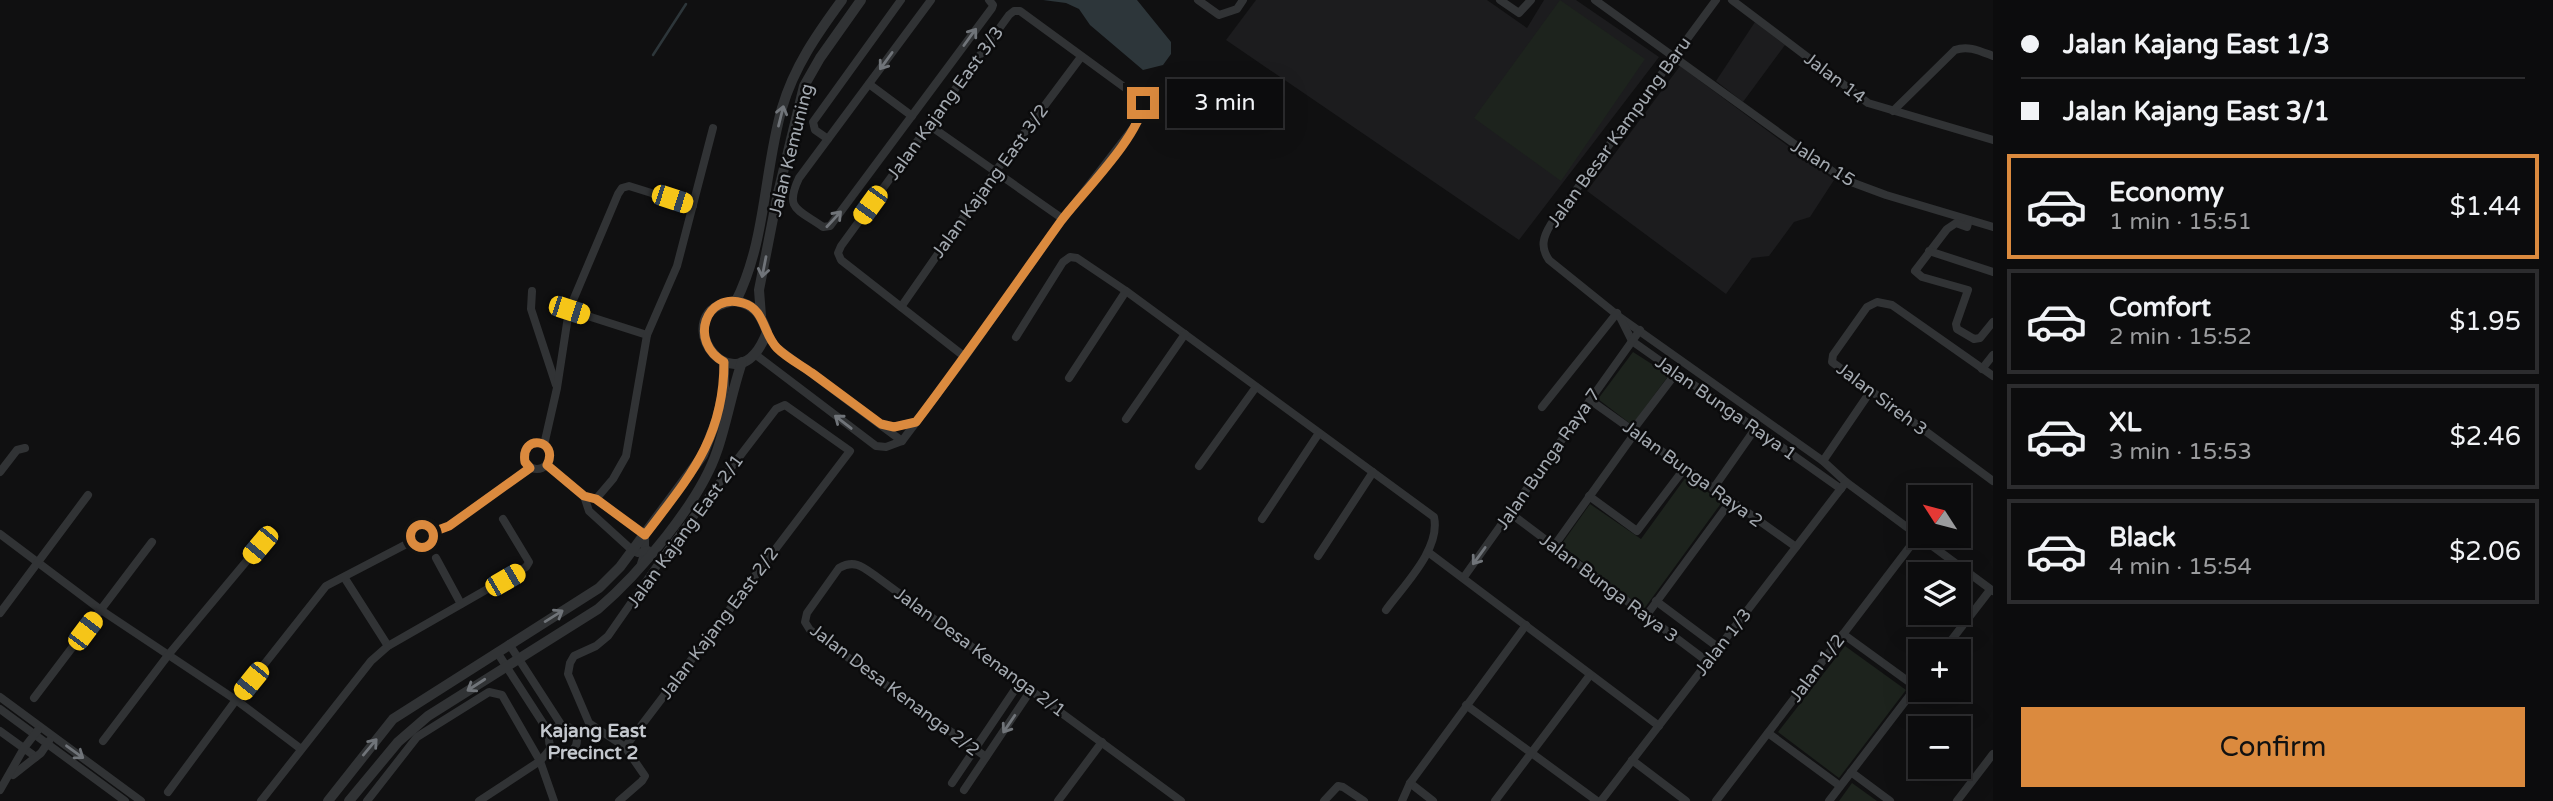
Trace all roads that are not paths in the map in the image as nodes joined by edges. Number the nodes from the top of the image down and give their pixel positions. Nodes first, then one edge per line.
1 (842, 0) edge
2 (861, 0) edge
3 (901, 0) edge
4 (919, 0) edge
5 (989, 0) edge
6 (1198, 0) edge
7 (1243, 0) edge
8 (1500, 0) edge
9 (1531, 0) edge
10 (1595, 0) edge
11 (1716, 0) edge
12 (1732, 0) edge
13 (929, 3) edge
14 (1993, 56) edge
15 (1081, 57) junction
16 (1675, 57) junction
17 (869, 84) junction
18 (1893, 111) junction
19 (912, 116) junction
20 (929, 125) junction
21 (713, 128) dead end
22 (828, 139) junction
23 (1993, 140) edge
24 (995, 172) junction
25 (799, 178) junction
26 (778, 193) junction
27 (693, 206) junction
28 (1063, 219) junction
29 (1969, 220) junction
30 (1993, 226) edge
31 (1929, 251) junction
32 (1993, 272) edge
33 (533, 291) dead end
34 (1126, 291) junction
35 (736, 301) junction
36 (901, 307) junction
37 (569, 310) junction
38 (761, 316) junction
39 (1619, 316) junction
40 (1993, 322) edge
41 (1640, 330) junction
42 (767, 332) junction
43 (1185, 334) junction
44 (647, 335) junction
45 (1016, 337) dead end
46 (1632, 341) junction
47 (756, 355) junction
48 (1993, 355) edge
49 (965, 357) junction
50 (724, 362) junction
51 (742, 362) junction
52 (1982, 369) junction
53 (1676, 373) junction
54 (1993, 376) edge
55 (1069, 378) dead end
56 (1256, 387) junction
57 (557, 388) junction
58 (1870, 392) junction
59 (1590, 400) junction
60 (1542, 407) dead end
61 (1126, 419) dead end
62 (916, 422) junction
63 (881, 424) junction
64 (1755, 429) junction
65 (1634, 432) junction
66 (1319, 433) junction
67 (902, 440) junction
68 (544, 445) junction
69 (21, 449) dead end
70 (850, 451) joint
71 (1824, 461) junction
72 (547, 465) junction
73 (1199, 466) dead end
74 (530, 468) junction
75 (1684, 469) junction
76 (0, 472) edge
77 (1373, 472) junction
78 (1993, 481) edge
79 (1844, 485) junction
80 (1713, 489) junction
81 (88, 495) dead end
82 (584, 496) junction
83 (1589, 496) junction
84 (596, 499) junction
85 (1730, 502) junction
86 (1510, 513) junction
87 (503, 519) dead end
88 (1262, 519) dead end
89 (1908, 530) edge
90 (0, 534) edge
91 (645, 535) junction
92 (152, 542) dead end
93 (265, 543) dead end
94 (658, 545) junction
95 (1554, 546) junction
96 (1796, 547) junction
97 (1908, 548) edge
98 (1933, 548) edge
99 (633, 551) junction
100 (645, 551) junction
101 (1428, 552) junction
102 (1318, 556) dead end
103 (436, 558) dead end
104 (38, 562) junction
105 (856, 563) joint
106 (640, 567) junction
107 (344, 577) junction
108 (1464, 577) junction
109 (1992, 591) edge
110 (1656, 601) junction
111 (461, 604) junction
112 (101, 610) junction
113 (1386, 610) dead end
114 (0, 613) edge
115 (1646, 615) junction
116 (1526, 625) junction
117 (1843, 634) junction
118 (1953, 639) edge
119 (509, 644) junction
120 (388, 646) junction
121 (1718, 648) junction
122 (497, 652) junction
123 (169, 654) junction
124 (518, 658) junction
125 (1708, 662) junction
126 (506, 666) junction
127 (1590, 675) junction
128 (1908, 677) edge
129 (1020, 682) junction
130 (1031, 690) junction
131 (0, 697) edge
132 (1908, 697) edge
133 (34, 698) dead end
134 (236, 700) junction
135 (1466, 705) junction
136 (0, 709) edge
137 (590, 723) junction
138 (562, 726) junction
139 (1659, 726) junction
140 (0, 731) edge
141 (38, 731) junction
142 (575, 732) junction
143 (1768, 733) junction
144 (550, 734) junction
145 (50, 740) junction
146 (103, 741) dead end
147 (1102, 742) junction
148 (625, 747) junction
149 (24, 748) junction
150 (551, 748) junction
151 (301, 749) junction
152 (975, 749) junction
153 (1532, 752) junction
154 (1993, 754) edge
155 (36, 757) junction
156 (986, 757) junction
157 (1632, 760) junction
158 (540, 761) junction
159 (1851, 772) junction
160 (8, 779) junction
161 (952, 783) dead end
162 (1410, 783) junction
163 (1840, 786) junction
164 (0, 790) edge
165 (964, 790) dead end
166 (168, 792) dead end
167 (1328, 800) edge
168 (1720, 800) edge
169 (125, 801) edge
170 (141, 801) edge
171 (261, 801) edge
172 (328, 801) edge
173 (349, 801) edge
174 (366, 801) edge
175 (479, 801) edge
176 (554, 801) edge
177 (619, 801) edge
178 (1058, 801) edge
179 (1181, 801) edge
180 (1364, 801) edge
181 (1402, 801) edge
182 (1433, 801) edge
183 (1495, 801) edge
184 (1599, 801) edge
185 (1686, 801) edge
186 (1829, 801) edge
187 (1889, 801) edge
188 (1957, 801) edge

35 -> 1 street, Jalan Kemuning
2 - 26 street, Jalan Kemuning
3 - 22 street
4 - 13 street
19 -> 5 street
6 - 7 street
8 - 9 street
10 - 16 street, Jalan 15
11 - 16 street, Jalan Besar Kampung Baru
12 - 18 street, Jalan 14
13 -> 17 street
14 - 18 street
15 - 20 street, Jalan Kajang East 3/3
15 - 24 street, Jalan Kajang East 3/2
15 - 28 street
16 - 29 street, Jalan 15
16 - 39 street, Jalan Besar Kampung Baru
17 - 19 street
17 - 22 street
18 - 23 street, Jalan 14
25 -> 19 street
20 - 24 street
20 - 36 street, Jalan Kajang East 3/3
21 - 27 street
22 - 25 street
24 - 28 street
24 - 36 street, Jalan Kajang East 3/2
25 - 26 street
26 -> 38 street, Jalan Kemuning
27 - 37 street
27 - 44 street
28 - 49 street
29 - 30 street, Jalan 15
29 - 31 street
31 - 32 street
31 - 40 street
33 - 57 street
34 - 43 street
34 - 45 street
34 - 55 street
35 - 38 street
35 - 50 street
36 - 49 street
37 - 44 street
37 - 57 street
38 - 42 street
39 - 41 street, Jalan Besar Kampung Baru
39 - 46 street, Jalan Bunga Raya 1
39 - 60 street
41 - 46 street, Jalan Bunga Raya 7
41 - 71 street, Jalan Besar Kampung Baru
42 - 47 street
42 - 63 street
43 - 56 street
43 - 61 street
44 - 84 street
46 - 53 street, Jalan Bunga Raya 1
46 - 59 street, Jalan Bunga Raya 7
47 - 51 street
67 -> 47 street
48 - 52 street
49 - 62 street
50 - 51 street
50 - 91 street
51 - 94 street
52 - 54 street
52 - 58 street, Jalan Sireh 3
53 - 64 street, Jalan Bunga Raya 1
53 - 65 street
56 - 66 street
56 - 73 street
57 - 68 street
58 - 71 street
58 - 78 street, Jalan Sireh 3
59 - 65 street, Jalan Bunga Raya 2
59 - 86 street, Jalan Bunga Raya 7
62 - 63 street
62 - 67 street
63 - 67 street
64 - 79 street, Jalan Bunga Raya 1
64 - 80 street
65 - 75 street, Jalan Bunga Raya 2
65 - 83 street
66 - 77 street
66 - 88 street
68 - 72 street
68 - 74 street
69 - 76 street
70 - 137 street, Jalan Kajang East 2/1
70 - 148 street, Jalan Kajang East 2/2
71 - 79 street, Jalan Besar Kampung Baru
72 - 74 street
72 - 82 street
74 - 107 street
75 - 80 street, Jalan Bunga Raya 2
75 - 83 street
77 - 101 street
77 - 102 street
79 - 89 street
79 - 96 street, Jalan 1/3
80 - 85 street, Jalan Bunga Raya 2
81 - 104 street
82 - 84 street
82 - 99 street
83 - 95 street
84 - 91 street
85 - 96 street, Jalan Bunga Raya 2
85 - 110 street
86 - 95 street, Jalan Bunga Raya 3
86 -> 108 street, Jalan Bunga Raya 7
87 - 111 street
90 - 104 street
91 - 99 street
91 - 100 street
92 - 112 street
93 - 123 street
94 - 100 street
94 - 106 street
95 - 115 street, Jalan Bunga Raya 3
96 - 121 street, Jalan 1/3
97 - 117 street, Jalan 1/2
98 - 109 street
99 - 100 street
119 -> 99 street
100 - 106 street
101 - 108 street
101 - 113 street
103 - 111 street
104 - 112 street
104 - 114 street
105 - 129 street, Jalan Desa Kenanga 2/1
105 - 152 street, Jalan Desa Kenanga 2/2
106 - 124 street
107 - 120 street
107 - 134 street
108 - 116 street
109 - 118 street
110 - 115 street
110 - 121 street
111 - 120 street
112 - 123 street
112 - 133 street
115 - 125 street, Jalan Bunga Raya 3
116 - 127 street
116 - 135 street
117 - 128 street
117 - 143 street, Jalan 1/2
119 - 122 street
119 - 124 street
120 - 151 street
121 - 125 street, Jalan 1/3
122 - 126 street
172 -> 122 street
123 - 134 street
123 - 146 street
124 - 126 street
124 - 138 street
125 - 139 street, Jalan 1/3
126 - 144 street
126 -> 173 street
127 - 139 street
127 - 153 street
129 - 130 street, Jalan Desa Kenanga 2/1
129 - 152 street
130 - 147 street, Jalan Desa Kenanga 2/1
130 -> 156 street
131 - 141 street
132 - 159 street
134 - 151 street
134 - 166 street
135 - 153 street
135 - 162 street
136 - 141 street
137 - 142 street
137 - 148 street
138 - 142 street
138 - 144 street
139 - 157 street, Jalan 1/3
140 - 149 street
141 - 145 street
141 - 149 street
142 - 150 street
143 - 163 street
143 - 168 street, Jalan 1/2
144 - 150 street
145 - 155 street
145 - 169 street
145 -> 170 street
147 - 178 street
147 - 179 street, Jalan Desa Kenanga 2/1
148 - 177 street
149 - 155 street
149 - 160 street
150 - 158 street
151 - 171 street
152 - 156 street, Jalan Desa Kenanga 2/2
152 - 161 street
153 - 183 street
153 - 184 street
154 - 188 street
155 - 160 street
156 - 165 street
157 - 184 street, Jalan 1/3
157 - 185 street
158 - 174 street
158 - 175 street
158 - 176 street
159 - 163 street
159 - 187 street
160 - 164 street
162 - 181 street
162 - 182 street
163 - 186 street
167 - 180 street

